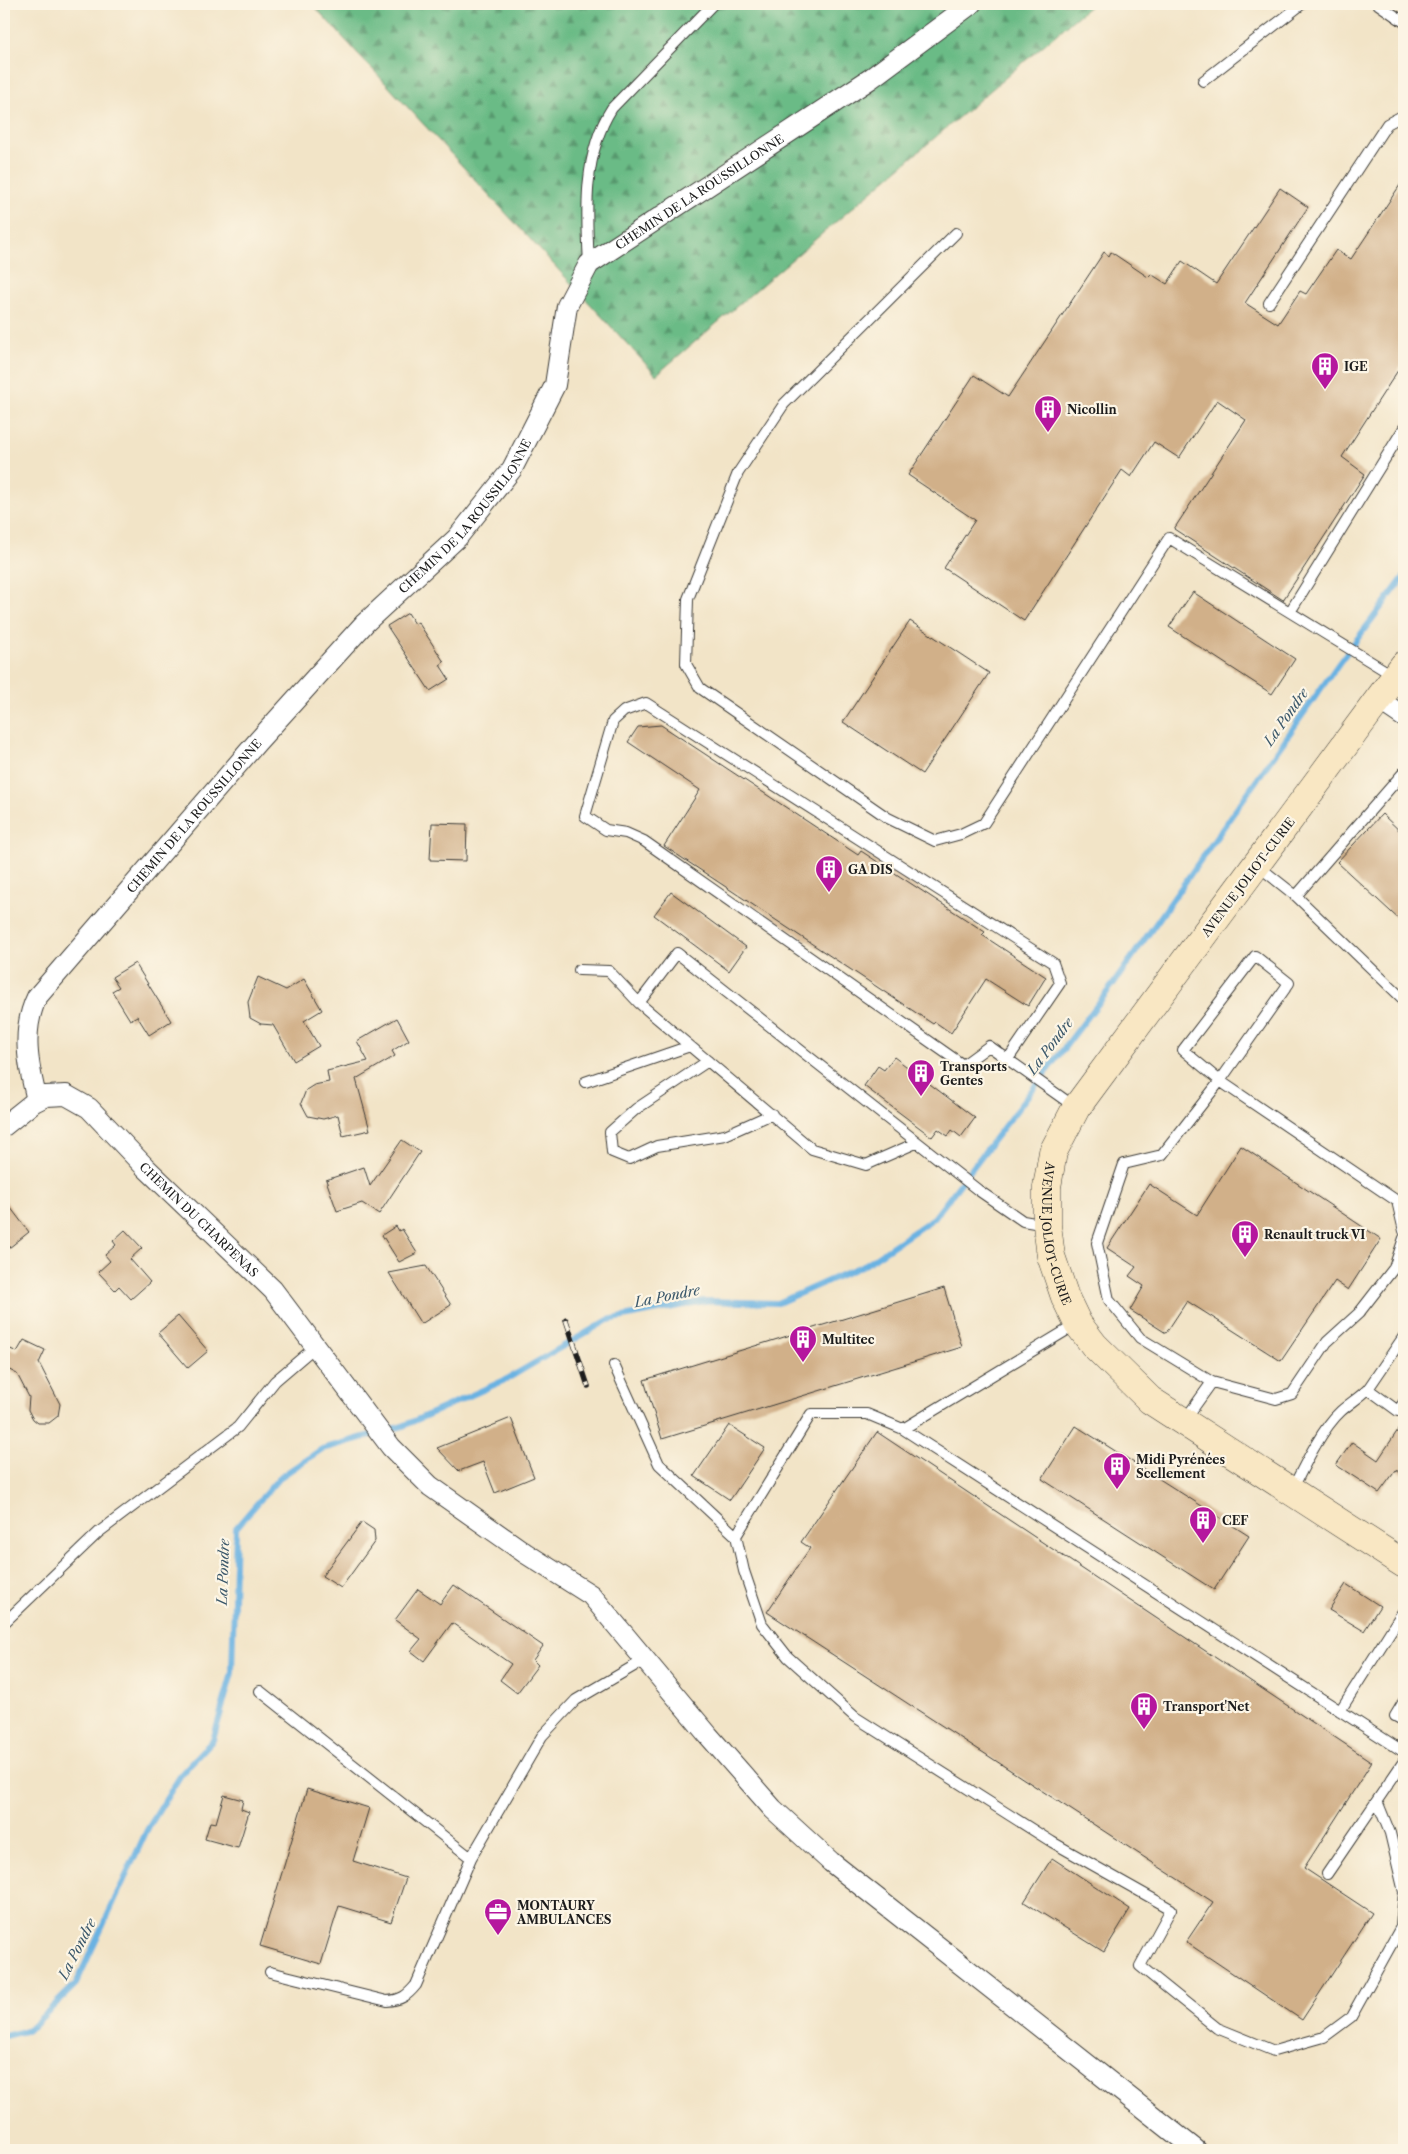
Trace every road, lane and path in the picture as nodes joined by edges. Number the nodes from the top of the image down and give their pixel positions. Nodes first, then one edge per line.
1 (713, 4) edge
2 (971, 4) edge
3 (1302, 4) edge
4 (1378, 4) edge
5 (1404, 22) edge
6 (1203, 81) dead end
7 (1404, 115) edge
8 (956, 232) dead end
9 (589, 264) junction
10 (1269, 303) dead end
11 (1404, 428) edge
12 (1290, 612) junction
13 (1400, 671) edge
14 (1379, 700) junction
15 (1404, 716) edge
16 (1404, 772) edge
17 (1256, 865) junction
18 (1296, 896) junction
19 (580, 970) dead end
20 (1404, 1000) edge
21 (639, 1003) junction
22 (690, 1046) junction
23 (1008, 1059) junction
24 (708, 1061) junction
25 (1220, 1081) junction
26 (585, 1082) dead end
27 (37, 1100) junction
28 (1066, 1101) junction
29 (772, 1114) junction
30 (4, 1126) edge
31 (916, 1143) junction
32 (1047, 1225) junction
33 (1404, 1231) edge
34 (1404, 1238) edge
35 (1078, 1324) junction
36 (1404, 1336) edge
37 (316, 1346) junction
38 (614, 1365) dead end
39 (1212, 1382) junction
40 (1368, 1389) junction
41 (1404, 1402) edge
42 (1184, 1422) junction
43 (903, 1429) junction
44 (1291, 1491) junction
45 (736, 1536) junction
46 (1404, 1564) edge
47 (1404, 1610) edge
48 (4, 1623) edge
49 (646, 1659) junction
50 (260, 1691) dead end
51 (1404, 1701) edge
52 (1340, 1711) junction
53 (1404, 1721) edge
54 (1404, 1752) edge
55 (1404, 1761) edge
56 (1377, 1801) junction
57 (472, 1858) junction
58 (1327, 1874) dead end
59 (270, 1972) dead end
60 (1196, 2150) edge

1 - 9 lane
2 - 9 street, CHEMIN DE LA ROUSSILLONNE
3 - 6 lane
4 - 5 lane
7 - 10 lane
8 - 12 lane
9 - 27 street, CHEMIN DE LA ROUSSILLONNE
11 - 12 lane
12 - 13 lane
13 - 14 street, AVENUE JOLIOT-CURIE
14 - 15 street
14 - 17 street, AVENUE JOLIOT-CURIE
16 - 18 lane
17 - 18 lane
17 - 28 street, AVENUE JOLIOT-CURIE
18 - 20 lane
19 - 21 lane
21 - 22 lane
21 - 31 lane
22 - 24 lane
22 - 26 lane
23 - 23 lane
23 - 28 lane
24 - 29 lane
24 - 29 lane
25 - 25 lane
25 - 33 lane
25 - 39 lane
27 - 30 street, CHEMIN DU CHARPENAS
27 - 37 street, CHEMIN DU CHARPENAS
28 - 32 street, AVENUE JOLIOT-CURIE
29 - 31 lane
31 - 32 lane
32 - 35 street, AVENUE JOLIOT-CURIE
34 - 39 lane
35 - 42 street, AVENUE JOLIOT-CURIE
35 - 43 lane
36 - 40 lane
37 - 48 lane
37 - 49 street, CHEMIN DU CHARPENAS
38 - 45 lane
39 - 42 lane
40 - 41 lane
40 - 44 lane
42 - 44 street, AVENUE JOLIOT-CURIE
43 - 45 lane
43 - 52 lane
44 - 46 street, AVENUE JOLIOT-CURIE
45 - 56 lane
47 - 52 lane
49 - 57 lane
49 - 60 street, CHEMIN DU CHARPENAS
50 - 57 lane
51 - 53 lane
52 - 54 lane
55 - 56 lane
56 - 58 lane
57 - 59 lane

